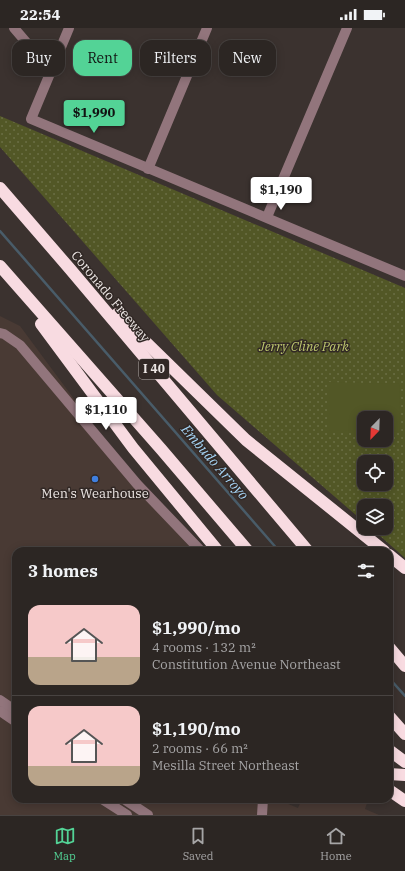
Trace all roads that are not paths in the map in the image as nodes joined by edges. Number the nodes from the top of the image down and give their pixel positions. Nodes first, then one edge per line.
1 (14, 28) edge
2 (69, 28) edge
3 (207, 28) edge
4 (347, 28) edge
5 (24, 40) edge
6 (64, 40) edge
7 (48, 76) edge
8 (148, 169) junction
9 (0, 188) edge
10 (266, 217) junction
11 (0, 267) edge
12 (70, 269) junction
13 (405, 276) edge
14 (0, 333) edge
15 (197, 547) edge
16 (215, 547) edge
17 (245, 547) edge
18 (305, 547) edge
19 (379, 547) edge
20 (393, 558) edge
21 (405, 568) edge
22 (393, 652) edge
23 (405, 666) edge
24 (0, 700) edge
25 (12, 708) edge
26 (0, 711) edge
27 (12, 719) edge
28 (393, 720) edge
29 (405, 734) edge
30 (393, 753) edge
31 (405, 762) edge
32 (393, 793) edge
33 (405, 801) edge
34 (108, 803) edge
35 (130, 803) edge
36 (263, 803) edge
37 (127, 815) edge
38 (148, 815) edge
39 (262, 815) edge

1 - 5 street
2 - 6 street
3 - 8 street
4 - 10 street
7 - 8 street
8 - 10 street
9 - 12 highway, Coronado Freeway / I 40
10 - 13 street
11 - 16 highway
11 - 17 highway
12 - 18 highway, Coronado Freeway / I 40
12 - 19 highway
14 - 15 street
20 - 21 highway
22 - 23 highway
24 - 25 street
26 - 27 street
28 - 29 highway
30 - 31 highway
32 - 33 highway
34 - 37 street
35 - 38 street
36 - 39 street

